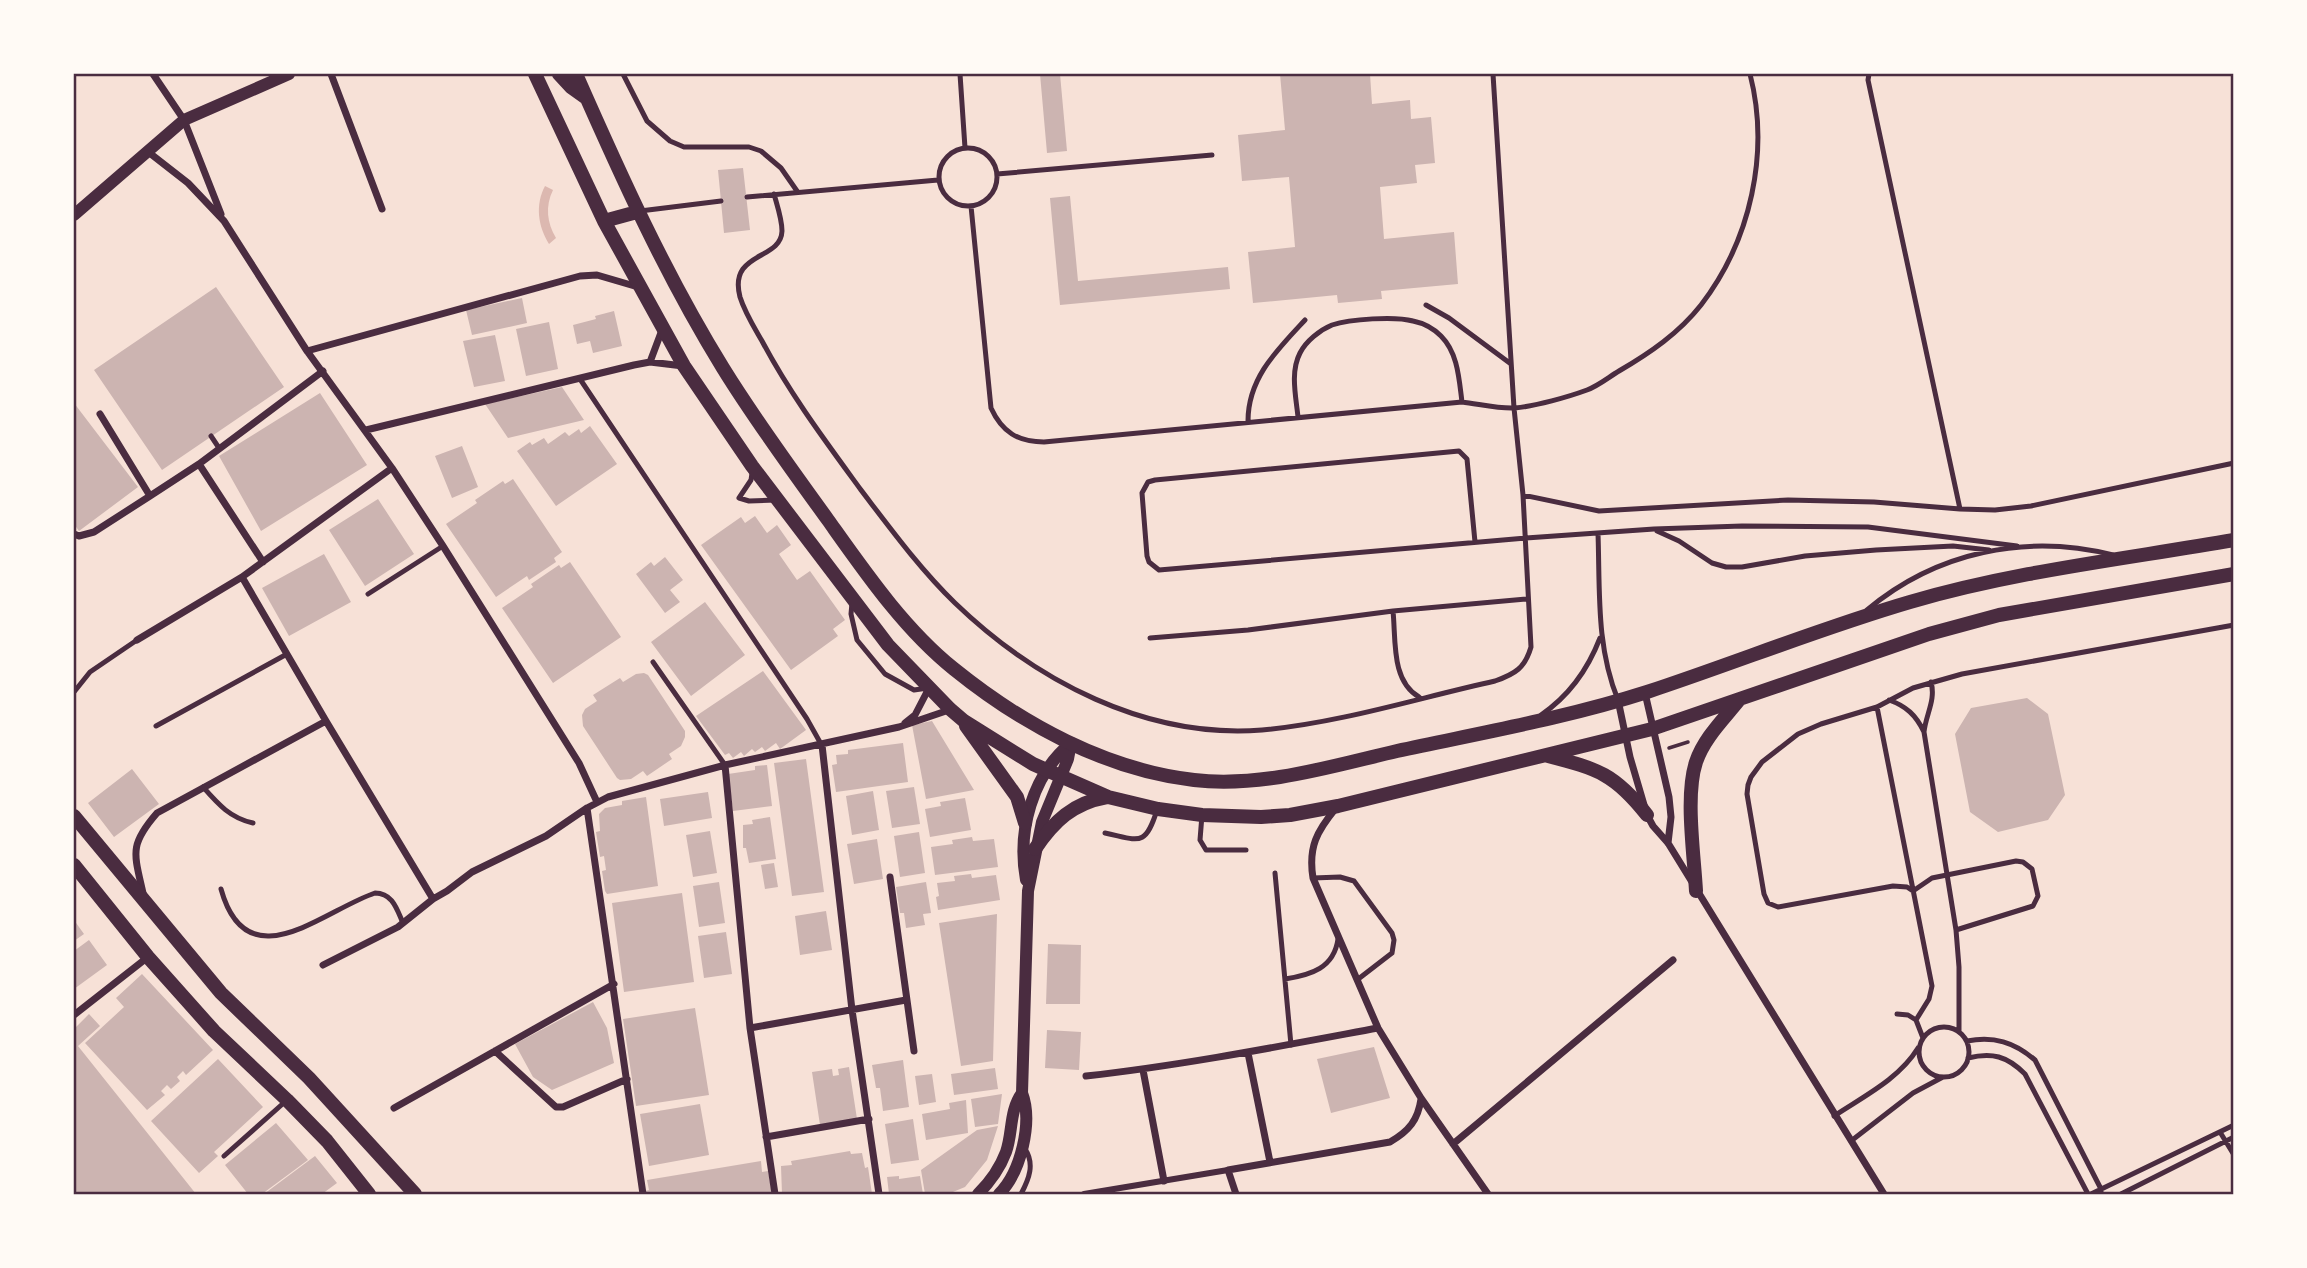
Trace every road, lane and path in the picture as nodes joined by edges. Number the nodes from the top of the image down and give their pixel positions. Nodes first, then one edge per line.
1 (153, 74) edge
2 (289, 74) edge
3 (331, 74) edge
4 (535, 74) edge
5 (559, 74) edge
6 (576, 74) edge
7 (623, 74) edge
8 (960, 74) edge
9 (1493, 74) edge
10 (1751, 74) edge
11 (1862, 74) edge
12 (1868, 77) edge
13 (586, 98) junction
14 (184, 120) junction
15 (965, 148) junction
16 (147, 150) junction
17 (1212, 155) dead end
18 (997, 174) junction
19 (938, 180) junction
20 (797, 191) junction
21 (774, 194) junction
22 (747, 197) dead end
23 (721, 201) dead end
24 (971, 206) junction
25 (382, 209) dead end
26 (637, 212) junction
27 (74, 215) edge
28 (224, 221) junction
29 (604, 221) junction
30 (642, 288) junction
31 (1426, 305) dead end
32 (1305, 320) dead end
33 (662, 329) junction
34 (307, 351) junction
35 (650, 362) junction
36 (1511, 364) junction
37 (684, 366) junction
38 (323, 371) junction
39 (580, 379) junction
40 (1462, 402) junction
41 (1514, 408) junction
42 (100, 414) dead end
43 (1298, 417) junction
44 (1248, 421) junction
45 (366, 430) junction
46 (211, 436) dead end
47 (219, 448) junction
48 (2234, 463) edge
49 (199, 464) junction
50 (752, 466) junction
51 (392, 468) junction
52 (1523, 495) junction
53 (150, 496) junction
54 (779, 500) junction
55 (1959, 509) junction
56 (1654, 529) junction
57 (1598, 533) junction
58 (74, 534) edge
59 (1526, 538) junction
60 (2234, 540) edge
61 (1475, 542) junction
62 (2017, 546) junction
63 (443, 547) junction
64 (1989, 550) junction
65 (2126, 559) junction
66 (263, 562) junction
67 (2234, 574) edge
68 (242, 577) junction
69 (368, 594) dead end
70 (853, 597) junction
71 (1527, 599) junction
72 (1392, 611) junction
73 (1855, 620) junction
74 (2234, 625) edge
75 (1601, 635) junction
76 (1150, 638) dead end
77 (137, 640) joint
78 (287, 654) junction
79 (653, 662) dead end
80 (1931, 682) junction
81 (929, 688) junction
82 (74, 692) edge
83 (1645, 693) junction
84 (1420, 698) junction
85 (1740, 699) junction
86 (1618, 700) junction
87 (1889, 700) junction
88 (1877, 708) junction
89 (950, 709) junction
90 (326, 721) junction
91 (964, 722) junction
92 (1531, 722) junction
93 (156, 726) dead end
94 (899, 727) junction
95 (1652, 729) junction
96 (1924, 732) junction
97 (1625, 736) junction
98 (1071, 743) junction
99 (822, 745) junction
100 (1547, 756) junction
101 (724, 765) junction
102 (1045, 770) junction
103 (1060, 777) junction
104 (203, 787) junction
105 (1108, 797) junction
106 (597, 802) junction
107 (1338, 806) junction
108 (587, 808) junction
109 (1158, 808) junction
110 (1202, 815) junction
111 (1647, 815) junction
112 (74, 816) edge
113 (253, 823) dead end
114 (1025, 823) junction
115 (1105, 833) dead end
116 (1668, 843) junction
117 (1035, 849) junction
118 (1246, 850) dead end
119 (74, 865) edge
120 (1275, 873) dead end
121 (1949, 875) junction
122 (890, 877) dead end
123 (1313, 877) junction
124 (221, 889) dead end
125 (1028, 891) junction
126 (1696, 891) junction
127 (1913, 891) junction
128 (433, 898) junction
129 (145, 904) junction
130 (403, 923) junction
131 (1956, 930) junction
132 (1338, 937) junction
133 (148, 957) junction
134 (1673, 960) dead end
135 (323, 965) dead end
136 (1285, 979) junction
137 (1357, 980) junction
138 (614, 984) junction
139 (906, 1000) junction
140 (852, 1010) junction
141 (1898, 1014) dead end
142 (74, 1015) edge
143 (1916, 1020) junction
144 (1378, 1027) junction
145 (750, 1028) junction
146 (1959, 1031) junction
147 (1923, 1038) junction
148 (1967, 1041) junction
149 (2007, 1042) junction
150 (1291, 1045) junction
151 (1920, 1046) junction
152 (495, 1051) junction
153 (914, 1051) dead end
154 (1248, 1053) junction
155 (1968, 1058) junction
156 (2004, 1058) junction
157 (1143, 1070) junction
158 (1086, 1076) dead end
159 (1944, 1077) junction
160 (627, 1079) junction
161 (1022, 1093) junction
162 (1421, 1098) junction
163 (287, 1100) junction
164 (394, 1108) dead end
165 (1834, 1116) junction
166 (869, 1119) junction
167 (2234, 1125) edge
168 (2220, 1132) junction
169 (766, 1137) junction
170 (1009, 1137) junction
171 (2234, 1138) edge
172 (1851, 1141) junction
173 (2225, 1142) junction
174 (1453, 1144) junction
175 (1023, 1146) junction
176 (2234, 1155) edge
177 (223, 1156) dead end
178 (1270, 1162) junction
179 (1228, 1170) junction
180 (1164, 1181) junction
181 (1119, 1192) edge
182 (2101, 1192) edge
183 (369, 1195) edge
184 (415, 1195) edge
185 (643, 1195) edge
186 (775, 1195) edge
187 (879, 1195) edge
188 (978, 1195) edge
189 (999, 1195) edge
190 (1021, 1195) edge
191 (1084, 1195) edge
192 (1236, 1195) edge
193 (1488, 1195) edge
194 (1884, 1195) edge
195 (2090, 1195) edge
196 (2121, 1195) edge

1 - 14 street
2 - 14 street
3 - 25 street
4 - 29 main road
5 - 13 main road
6 - 13 main road
7 - 20 lane
8 - 15 lane
9 - 36 lane
10 - 41 lane
11 - 12 lane
12 - 55 lane
13 - 26 main road
14 - 16 street
14 - 28 street
15 - 18 lane
15 - 19 lane
16 - 27 street
16 - 28 street
17 - 18 lane
18 - 24 lane
19 - 20 lane
19 - 24 lane
20 - 21 lane
21 - 22 lane
21 - 84 lane
23 - 26 lane
24 - 44 lane
26 - 29 main road
26 - 98 main road
28 - 34 street
29 - 30 main road
30 - 33 main road
30 - 34 street
31 - 36 lane
32 - 44 lane
33 - 35 street
33 - 37 main road
34 - 38 street
35 - 37 street
35 - 39 street
36 - 41 lane
37 - 50 main road
38 - 45 street
38 - 47 street
39 - 45 street
39 - 99 lane
40 - 41 lane
40 - 43 lane
40 - 43 lane
41 - 52 lane
42 - 53 street
43 - 44 lane
45 - 51 street
46 - 47 lane
47 - 49 street
48 - 55 lane
49 - 53 street
49 - 66 street
50 - 54 main road
50 - 54 lane
51 - 63 street
51 - 66 street
52 - 55 lane
52 - 59 lane
53 - 58 street
54 - 70 main road
56 - 57 lane
56 - 62 lane
56 - 64 lane
57 - 59 lane
57 - 75 lane
59 - 61 lane
59 - 71 lane
60 - 65 main road
61 - 61 lane
62 - 64 lane
62 - 65 lane
63 - 69 lane
63 - 106 street
64 - 73 lane
65 - 73 main road
66 - 68 street
67 - 85 main road
68 - 77 street
68 - 78 street
70 - 81 main road
70 - 81 lane
71 - 72 lane
71 - 84 lane
72 - 76 lane
72 - 84 lane
73 - 83 main road
74 - 80 lane
75 - 86 lane
75 - 92 lane
77 - 82 lane
78 - 90 street
78 - 93 lane
79 - 101 lane
80 - 87 lane
80 - 96 lane
81 - 89 main road
81 - 94 street
83 - 86 main road
83 - 95 street
85 - 95 main road
85 - 126 main road
86 - 92 main road
86 - 97 street
87 - 88 lane
87 - 96 lane
88 - 127 lane
88 - 127 lane
89 - 91 main road
89 - 94 street
90 - 104 street
90 - 128 street
91 - 102 main road
91 - 114 main road
92 - 98 main road
94 - 99 street
95 - 97 main road
95 - 116 street
96 - 121 lane
97 - 100 main road
97 - 111 street
98 - 102 street
98 - 103 street
99 - 101 street
99 - 140 street
100 - 107 main road
100 - 111 main road
101 - 106 street
101 - 145 street
102 - 103 main road
102 - 114 street
103 - 105 main road
103 - 117 street
104 - 113 lane
104 - 129 street
105 - 109 main road
105 - 117 main road
106 - 108 street
107 - 110 main road
107 - 123 street
108 - 128 street
108 - 138 street
109 - 110 main road
109 - 115 lane
110 - 118 lane
111 - 116 street
112 - 129 main road
114 - 125 street
116 - 126 street
117 - 125 street
119 - 133 main road
120 - 136 lane
121 - 127 lane
121 - 131 lane
121 - 131 lane
122 - 139 street
123 - 132 street
123 - 137 lane
124 - 130 lane
125 - 161 street
126 - 165 street
127 - 143 lane
128 - 130 street
129 - 184 main road
130 - 135 street
131 - 146 lane
132 - 136 lane
132 - 137 street
133 - 142 street
133 - 163 main road
134 - 174 street
136 - 150 lane
137 - 144 street
138 - 152 street
138 - 160 street
139 - 140 street
139 - 153 street
140 - 145 street
140 - 166 street
141 - 143 lane
143 - 147 lane
144 - 150 street
144 - 162 street
145 - 169 street
146 - 147 lane
146 - 148 lane
147 - 151 lane
148 - 149 lane
148 - 155 lane
149 - 156 lane
149 - 182 lane
150 - 154 street
151 - 159 lane
151 - 165 lane
152 - 160 street
152 - 164 street
154 - 157 street
154 - 178 street
155 - 156 lane
155 - 159 lane
156 - 195 lane
157 - 158 street
157 - 180 street
159 - 172 lane
160 - 185 street
161 - 170 street
161 - 175 street
162 - 174 street
162 - 178 street
163 - 177 lane
163 - 183 main road
165 - 172 street
166 - 169 street
166 - 187 street
167 - 168 lane
168 - 173 lane
168 - 182 lane
169 - 186 street
170 - 175 lane
170 - 188 street
171 - 173 lane
172 - 194 street
173 - 176 lane
173 - 196 lane
174 - 193 street
175 - 189 street
175 - 190 lane
178 - 179 street
179 - 180 street
179 - 192 street
180 - 181 street
181 - 191 street
182 - 195 lane

